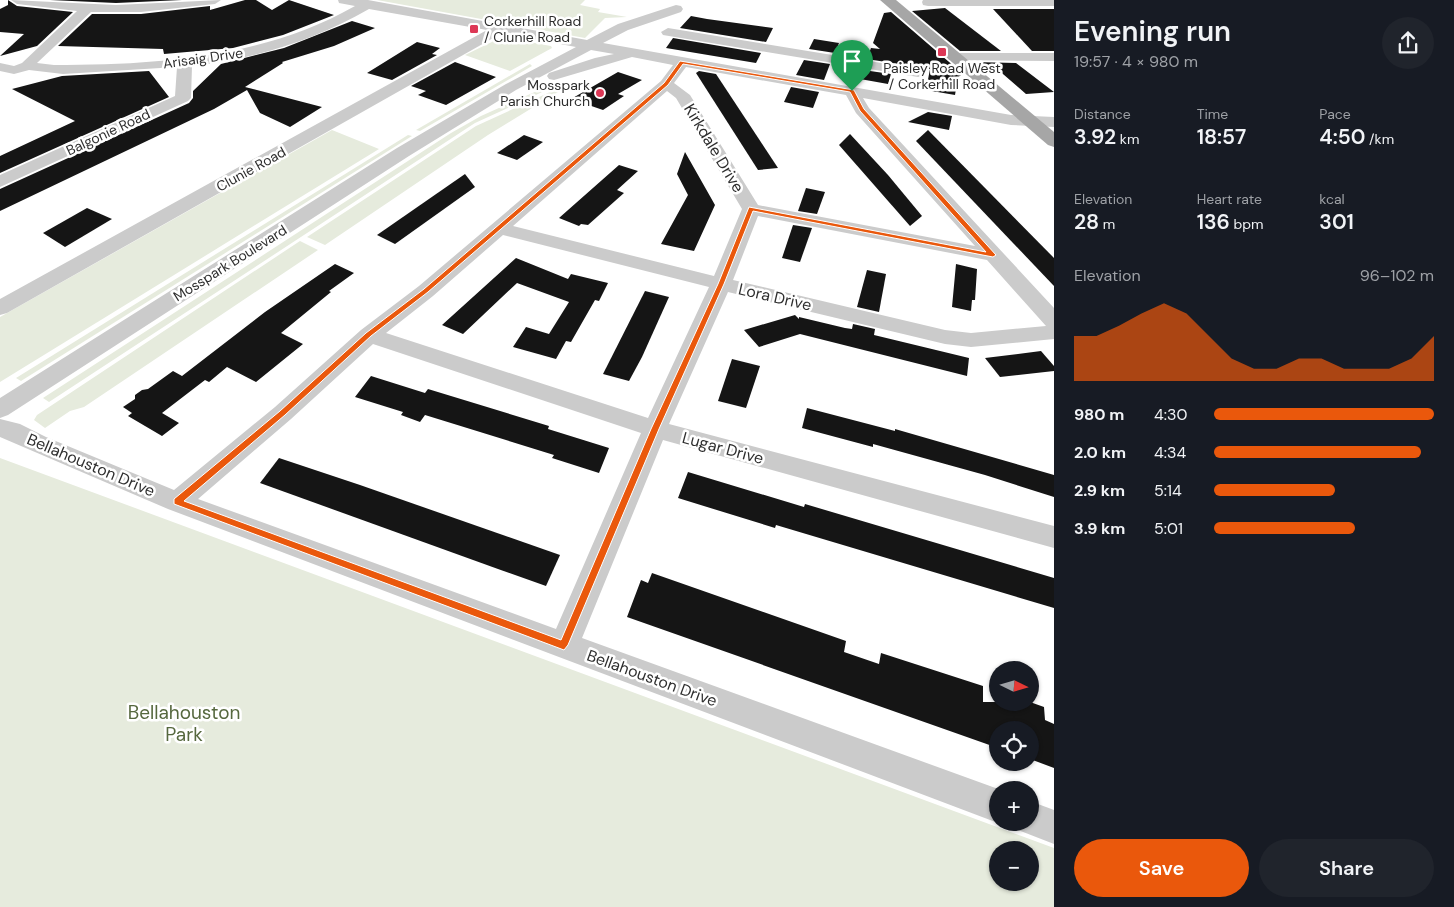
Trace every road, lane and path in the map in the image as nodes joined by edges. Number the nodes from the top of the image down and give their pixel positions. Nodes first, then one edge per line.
1 (17, 0) edge
2 (215, 0) edge
3 (344, 0) edge
4 (896, 1) edge
5 (928, 2) dead end
6 (1054, 2) edge
7 (368, 4) junction
8 (88, 8) junction
9 (494, 32) junction
10 (668, 32) dead end
11 (628, 37) junction
12 (551, 38) junction
13 (588, 44) junction
14 (608, 48) junction
15 (785, 52) junction
16 (641, 54) junction
17 (971, 56) junction
18 (954, 57) junction
19 (1054, 57) edge
20 (185, 62) junction
21 (29, 66) junction
22 (7, 73) edge
23 (675, 73) junction
24 (918, 74) dead end
25 (773, 77) junction
26 (544, 80) junction
27 (511, 87) junction
28 (852, 91) junction
29 (968, 111) junction
30 (1018, 111) junction
31 (1035, 116) junction
32 (461, 117) junction
33 (1054, 122) edge
34 (1054, 141) edge
35 (0, 182) edge
36 (751, 209) junction
37 (499, 228) junction
38 (993, 255) junction
39 (721, 284) junction
40 (0, 308) edge
41 (1054, 321) edge
42 (1054, 332) edge
43 (369, 335) junction
44 (0, 409) edge
45 (0, 428) edge
46 (655, 429) junction
47 (177, 502) junction
48 (1054, 537) edge
49 (564, 645) junction
50 (989, 803) edge
51 (1039, 821) edge
52 (1054, 827) edge

1 - 8 street
2 - 8 street
3 - 7 street
4 - 17 main road
4 - 18 main road
5 - 6 street
7 - 9 street
7 - 20 street, Arisaig Drive
8 - 21 street
9 - 12 street
9 - 40 street, Clunie Road
10 - 15 street
11 - 13 street, Mosspark Boulevard
11 - 14 street, Mosspark Boulevard
11 - 16 street
12 - 13 street
12 - 27 street
13 - 14 street
13 - 27 street, Mosspark Boulevard
14 - 16 street
14 - 26 street, Mosspark Boulevard
15 - 24 street
15 - 25 street
16 - 23 street
16 - 26 street
17 - 18 street
17 - 19 street
17 - 31 main road
18 - 30 main road
20 - 21 street, Arisaig Drive
20 - 35 street, Balgonie Road
21 - 22 street
23 - 25 street
23 - 36 street, Kirkdale Drive
23 - 37 street
25 - 28 street
26 - 32 street, Mosspark Boulevard
27 - 32 street, Mosspark Boulevard
28 - 29 street
28 - 38 street
29 - 30 street
29 - 31 street
30 - 31 main road
31 - 33 main road
31 - 34 main road
32 - 44 street, Mosspark Boulevard
36 - 38 street
36 - 39 street, Kirkdale Drive
37 - 39 street, Lora Drive
37 - 43 street
38 - 41 street
39 - 42 street, Lora Drive
39 - 46 street, Kirkdale Drive
43 - 46 street, Lugar Drive
43 - 47 street
45 - 47 street, Bellahouston Drive
46 - 48 street, Lugar Drive
46 - 49 street, Kirkdale Drive
47 - 49 street, Bellahouston Drive
49 - 50 street, Bellahouston Drive
51 - 52 street

